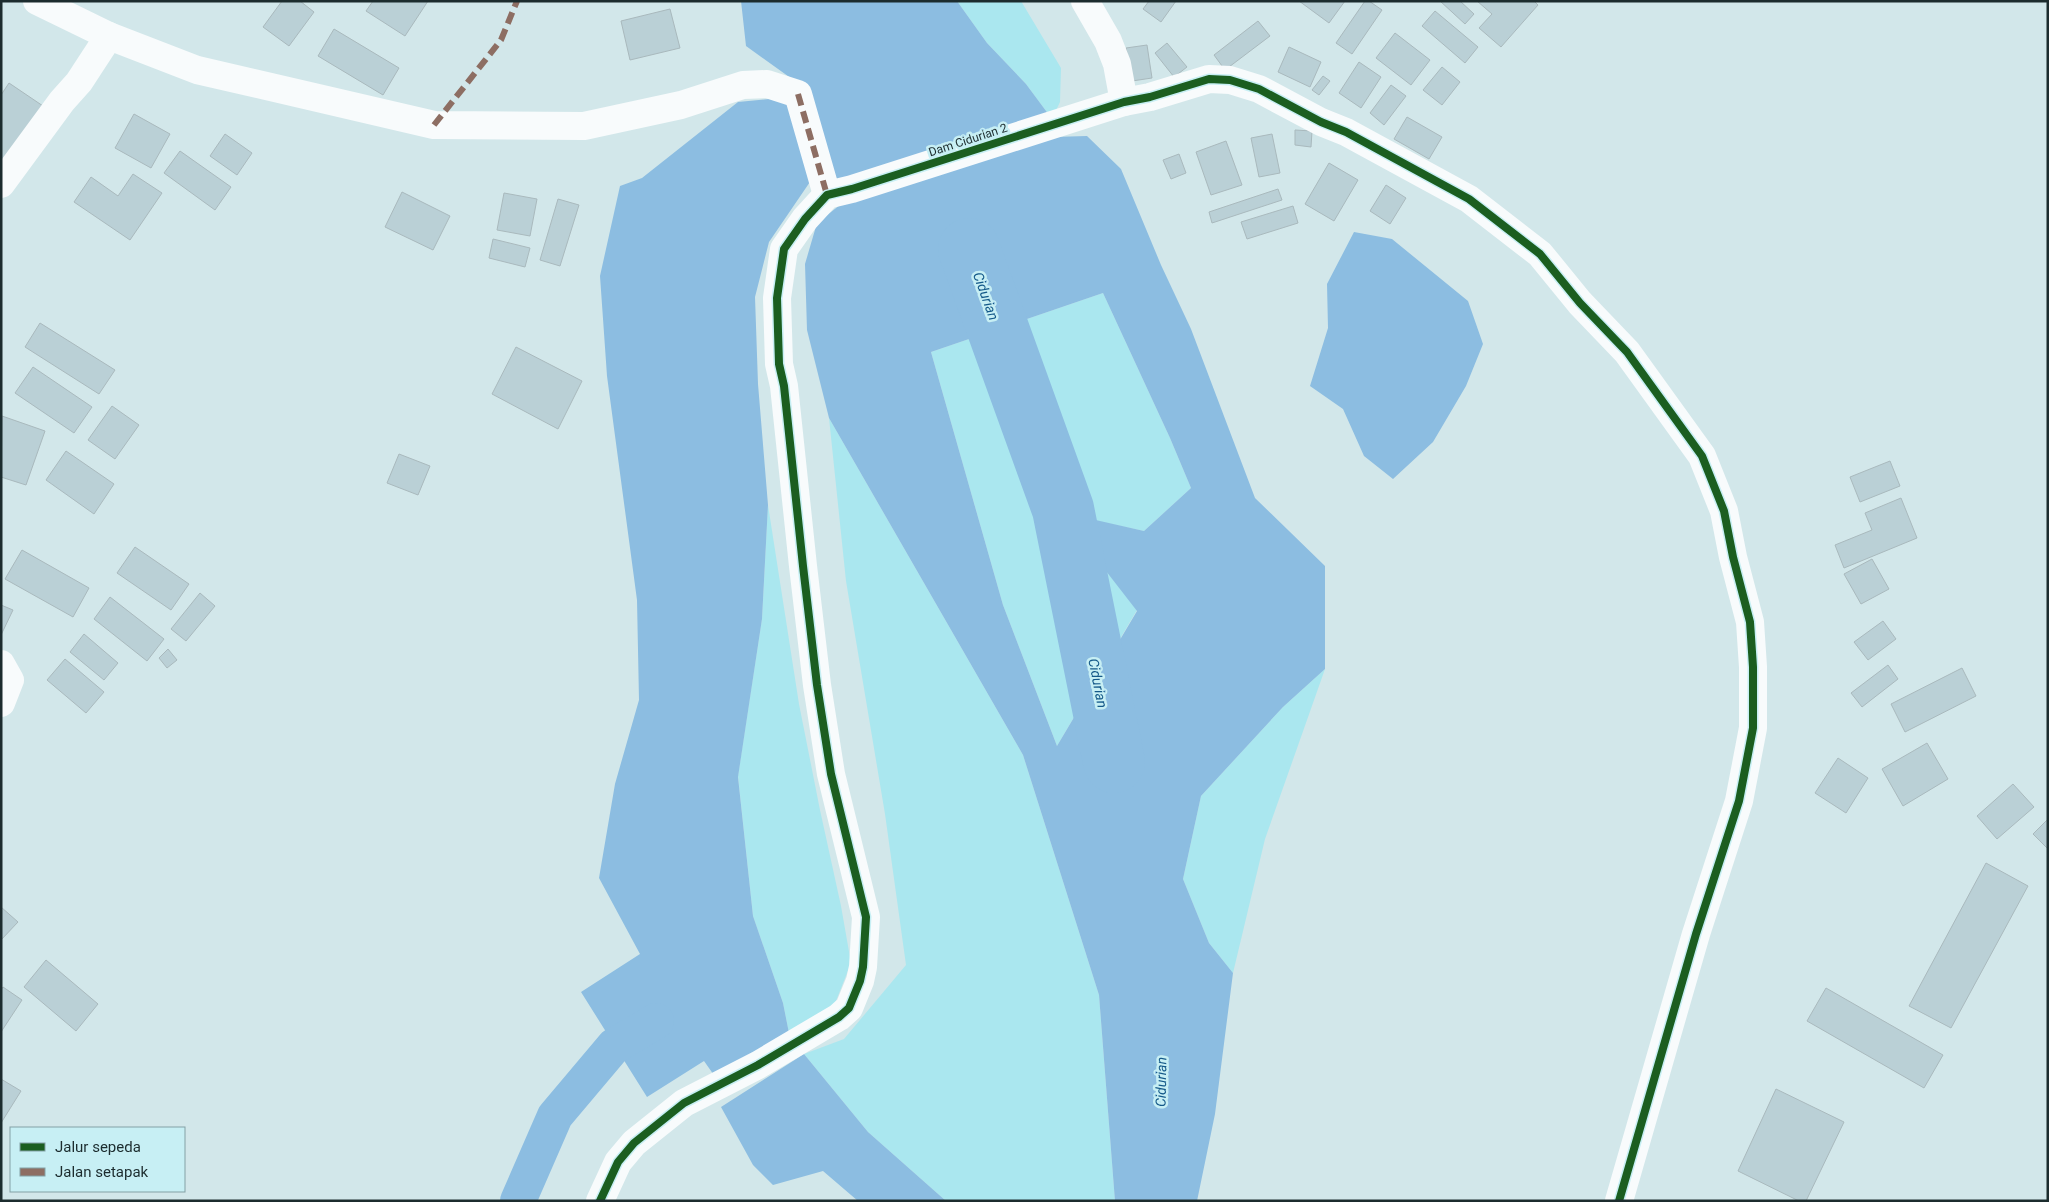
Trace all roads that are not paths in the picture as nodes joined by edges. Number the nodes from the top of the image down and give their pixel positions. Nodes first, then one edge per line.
1 (37, 1) edge
2 (1085, 1) edge
3 (109, 36) junction
4 (1124, 102) junction
5 (1, 184) edge
6 (839, 192) junction
7 (1, 664) edge
8 (1, 704) edge
9 (600, 1201) edge
10 (1619, 1201) edge

1 - 3 street
2 - 4 street
3 - 5 street
3 - 6 street
4 - 6 street, Dam Cidurian 2
4 - 10 street, Dam Cidurian 2
6 - 9 street
7 - 8 street

